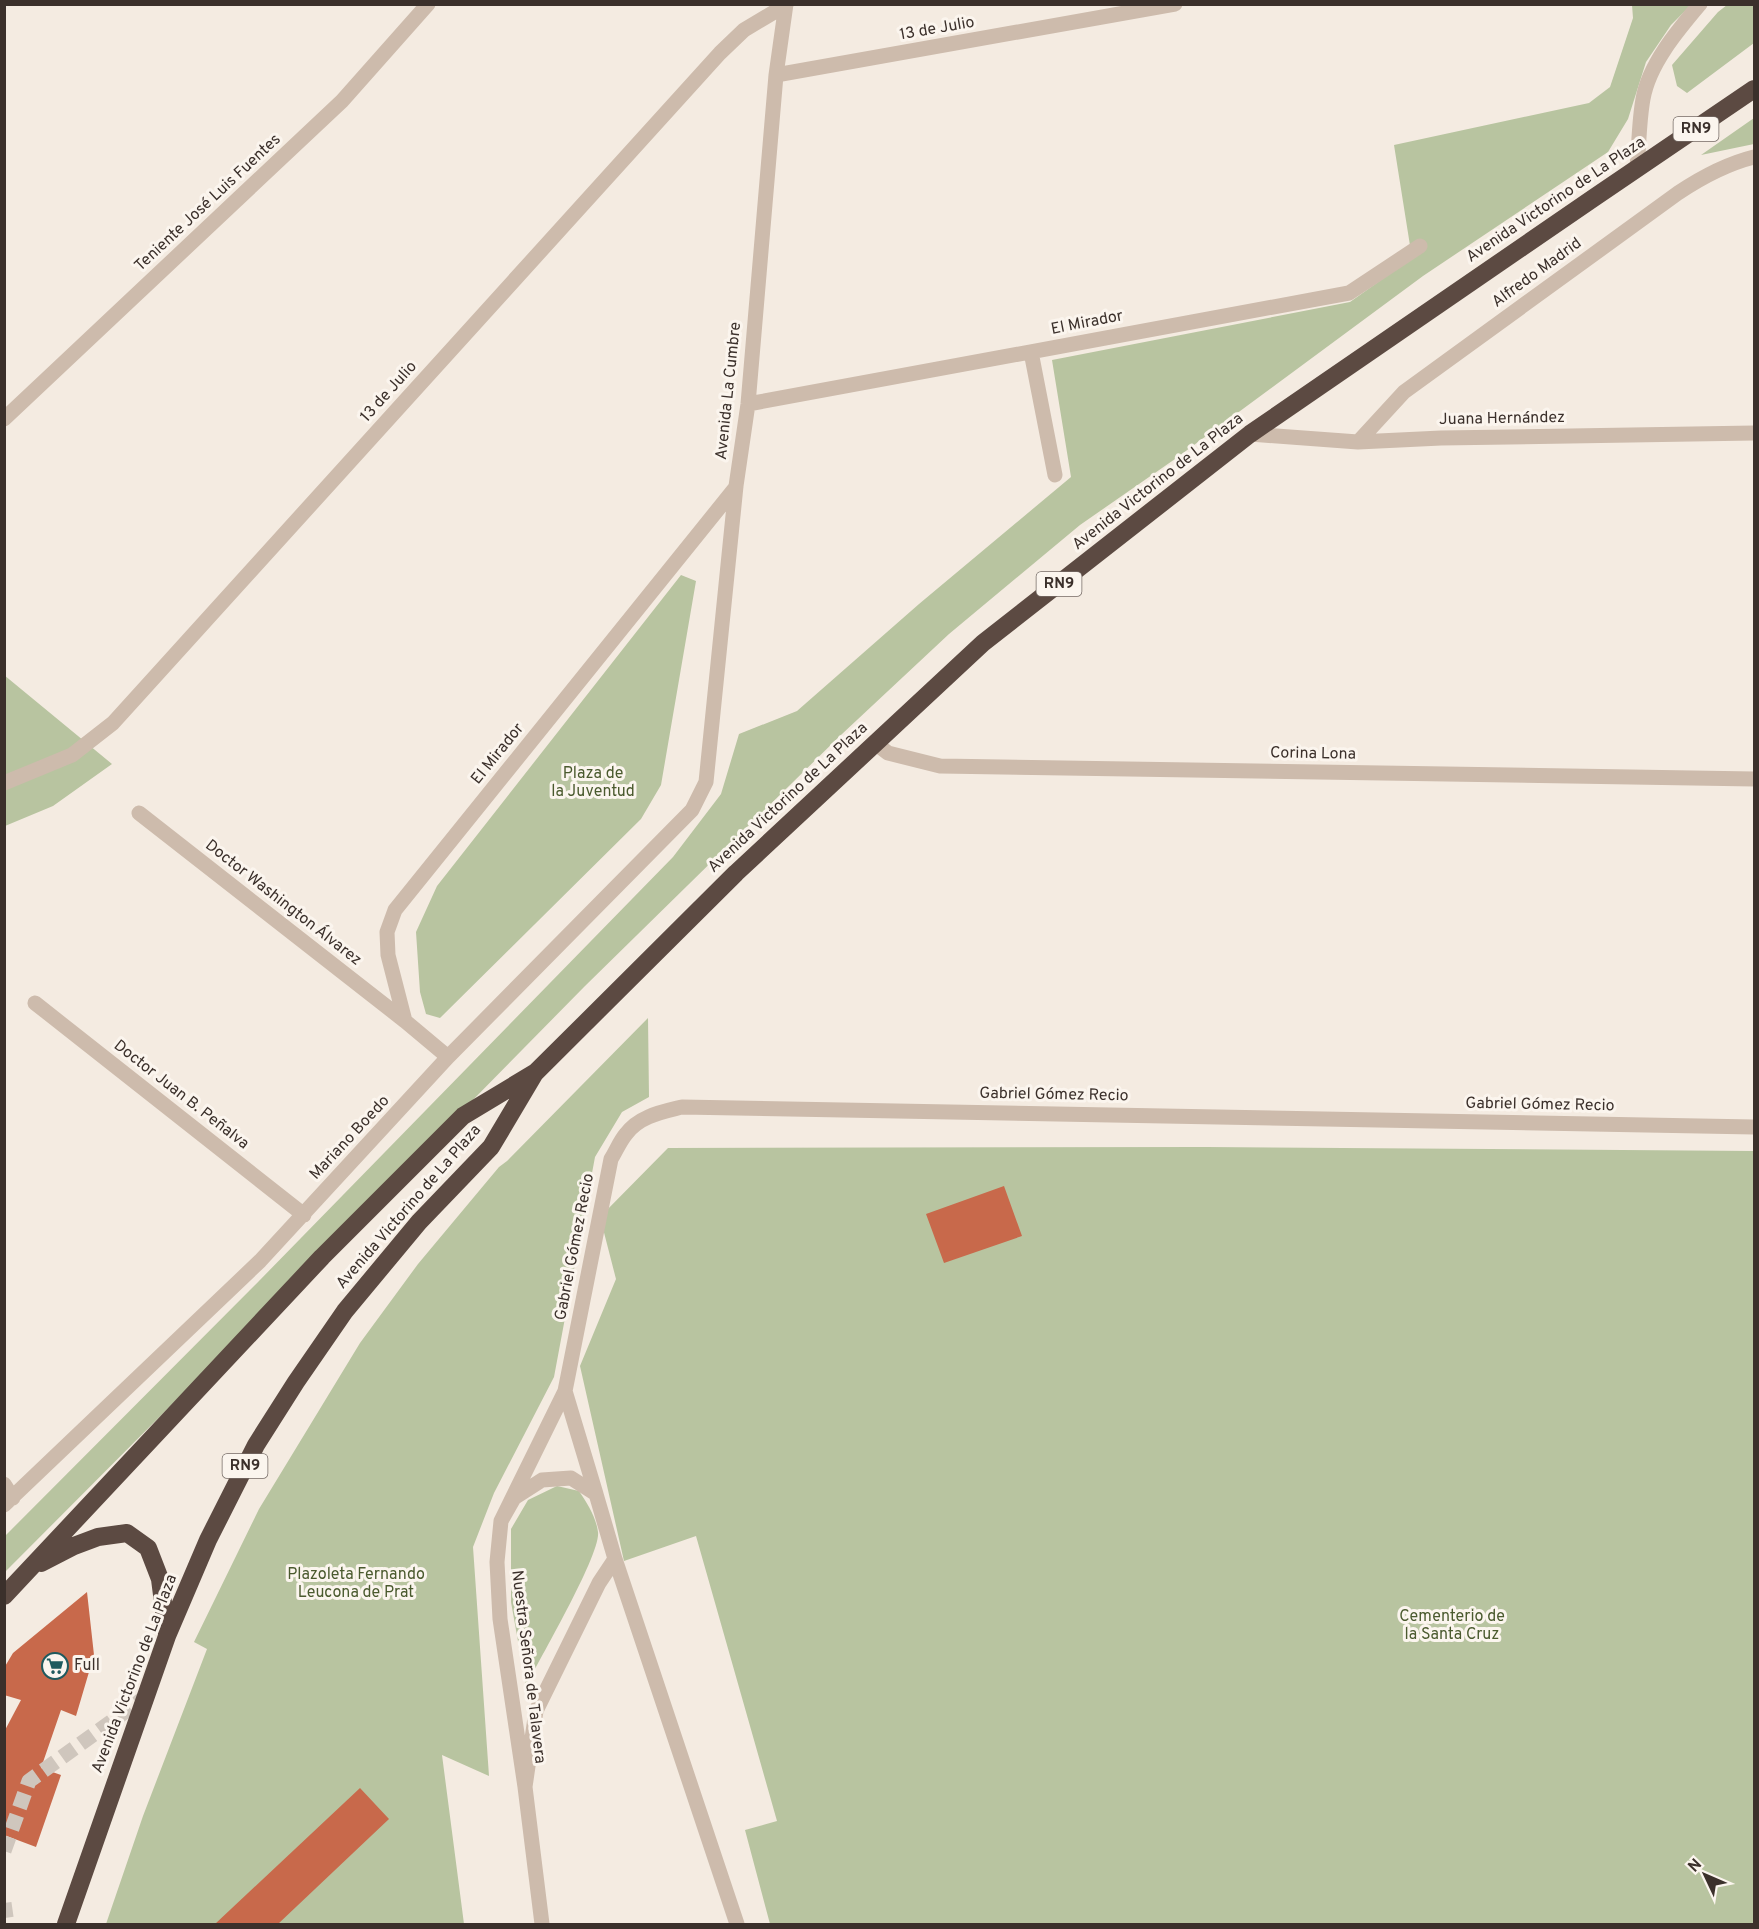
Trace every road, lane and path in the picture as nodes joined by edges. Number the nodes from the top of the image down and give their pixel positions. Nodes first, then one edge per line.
1 (428, 4) edge
2 (1175, 4) edge
3 (1700, 4) edge
4 (786, 5) edge
5 (776, 75) junction
6 (1755, 89) edge
7 (1755, 157) edge
8 (1637, 168) junction
9 (1420, 246) dead end
10 (1031, 352) junction
11 (748, 404) junction
12 (4, 419) edge
13 (1755, 433) edge
14 (1250, 434) junction
15 (1358, 442) junction
16 (1055, 475) dead end
17 (736, 486) junction
18 (875, 743) junction
19 (1755, 779) edge
20 (706, 782) joint
21 (4, 783) edge
22 (140, 813) dead end
23 (35, 1003) dead end
24 (405, 1020) junction
25 (448, 1058) junction
26 (536, 1071) junction
27 (1755, 1127) edge
28 (304, 1215) junction
29 (566, 1391) junction
30 (596, 1494) junction
31 (7, 1496) edge
32 (501, 1521) junction
33 (615, 1559) junction
34 (29, 1570) junction
35 (4, 1596) edge
36 (167, 1636) junction
37 (525, 1787) junction
38 (66, 1924) edge
39 (542, 1924) edge
40 (737, 1924) edge

1 - 12 street, Teniente José Luis Fuentes
2 - 5 street, 13 de Julio
3 - 8 street
4 - 5 street, Avenida La Cumbre
4 - 21 street, 13 de Julio
5 - 11 street, Avenida La Cumbre
6 - 8 highway, Avenida Victorino de La Plaza / RN9
7 - 15 street, Alfredo Madrid
8 - 14 highway, Avenida Victorino de La Plaza / RN9
9 - 10 street, El Mirador
10 - 11 street, El Mirador
10 - 16 street
11 - 17 street, Avenida La Cumbre
13 - 15 street, Juana Hernández
14 - 15 street, Juana Hernández
14 - 18 highway, Avenida Victorino de La Plaza / RN9
17 - 20 street, Avenida La Cumbre
17 - 24 street, El Mirador
18 - 19 street, Corina Lona
18 - 26 highway, Avenida Victorino de La Plaza / RN9
20 - 25 street, Mariano Boedo
22 - 24 street, Doctor Washington Álvarez
23 - 28 street, Doctor Juan B. Peñalva
24 - 25 street
25 - 28 street, Mariano Boedo
26 - 34 highway, Avenida Victorino de La Plaza / RN9
26 - 36 highway, Avenida Victorino de La Plaza / RN9
27 - 29 street, Gabriel Gómez Recio
28 - 31 street, Mariano Boedo
29 - 30 street, Gabriel Gómez Recio
29 - 32 street, Gabriel Gómez Recio
30 - 32 street, Nuestra Señora de Talavera
30 - 33 street
32 - 37 street, Nuestra Señora de Talavera
33 - 37 street, Nuestra Señora de Talavera
33 - 40 street
34 - 35 highway, Avenida Victorino de La Plaza / RN9
34 - 36 highway
36 - 38 highway, Avenida Victorino de La Plaza / RN9
37 - 39 street, Nuestra Señora de Talavera

